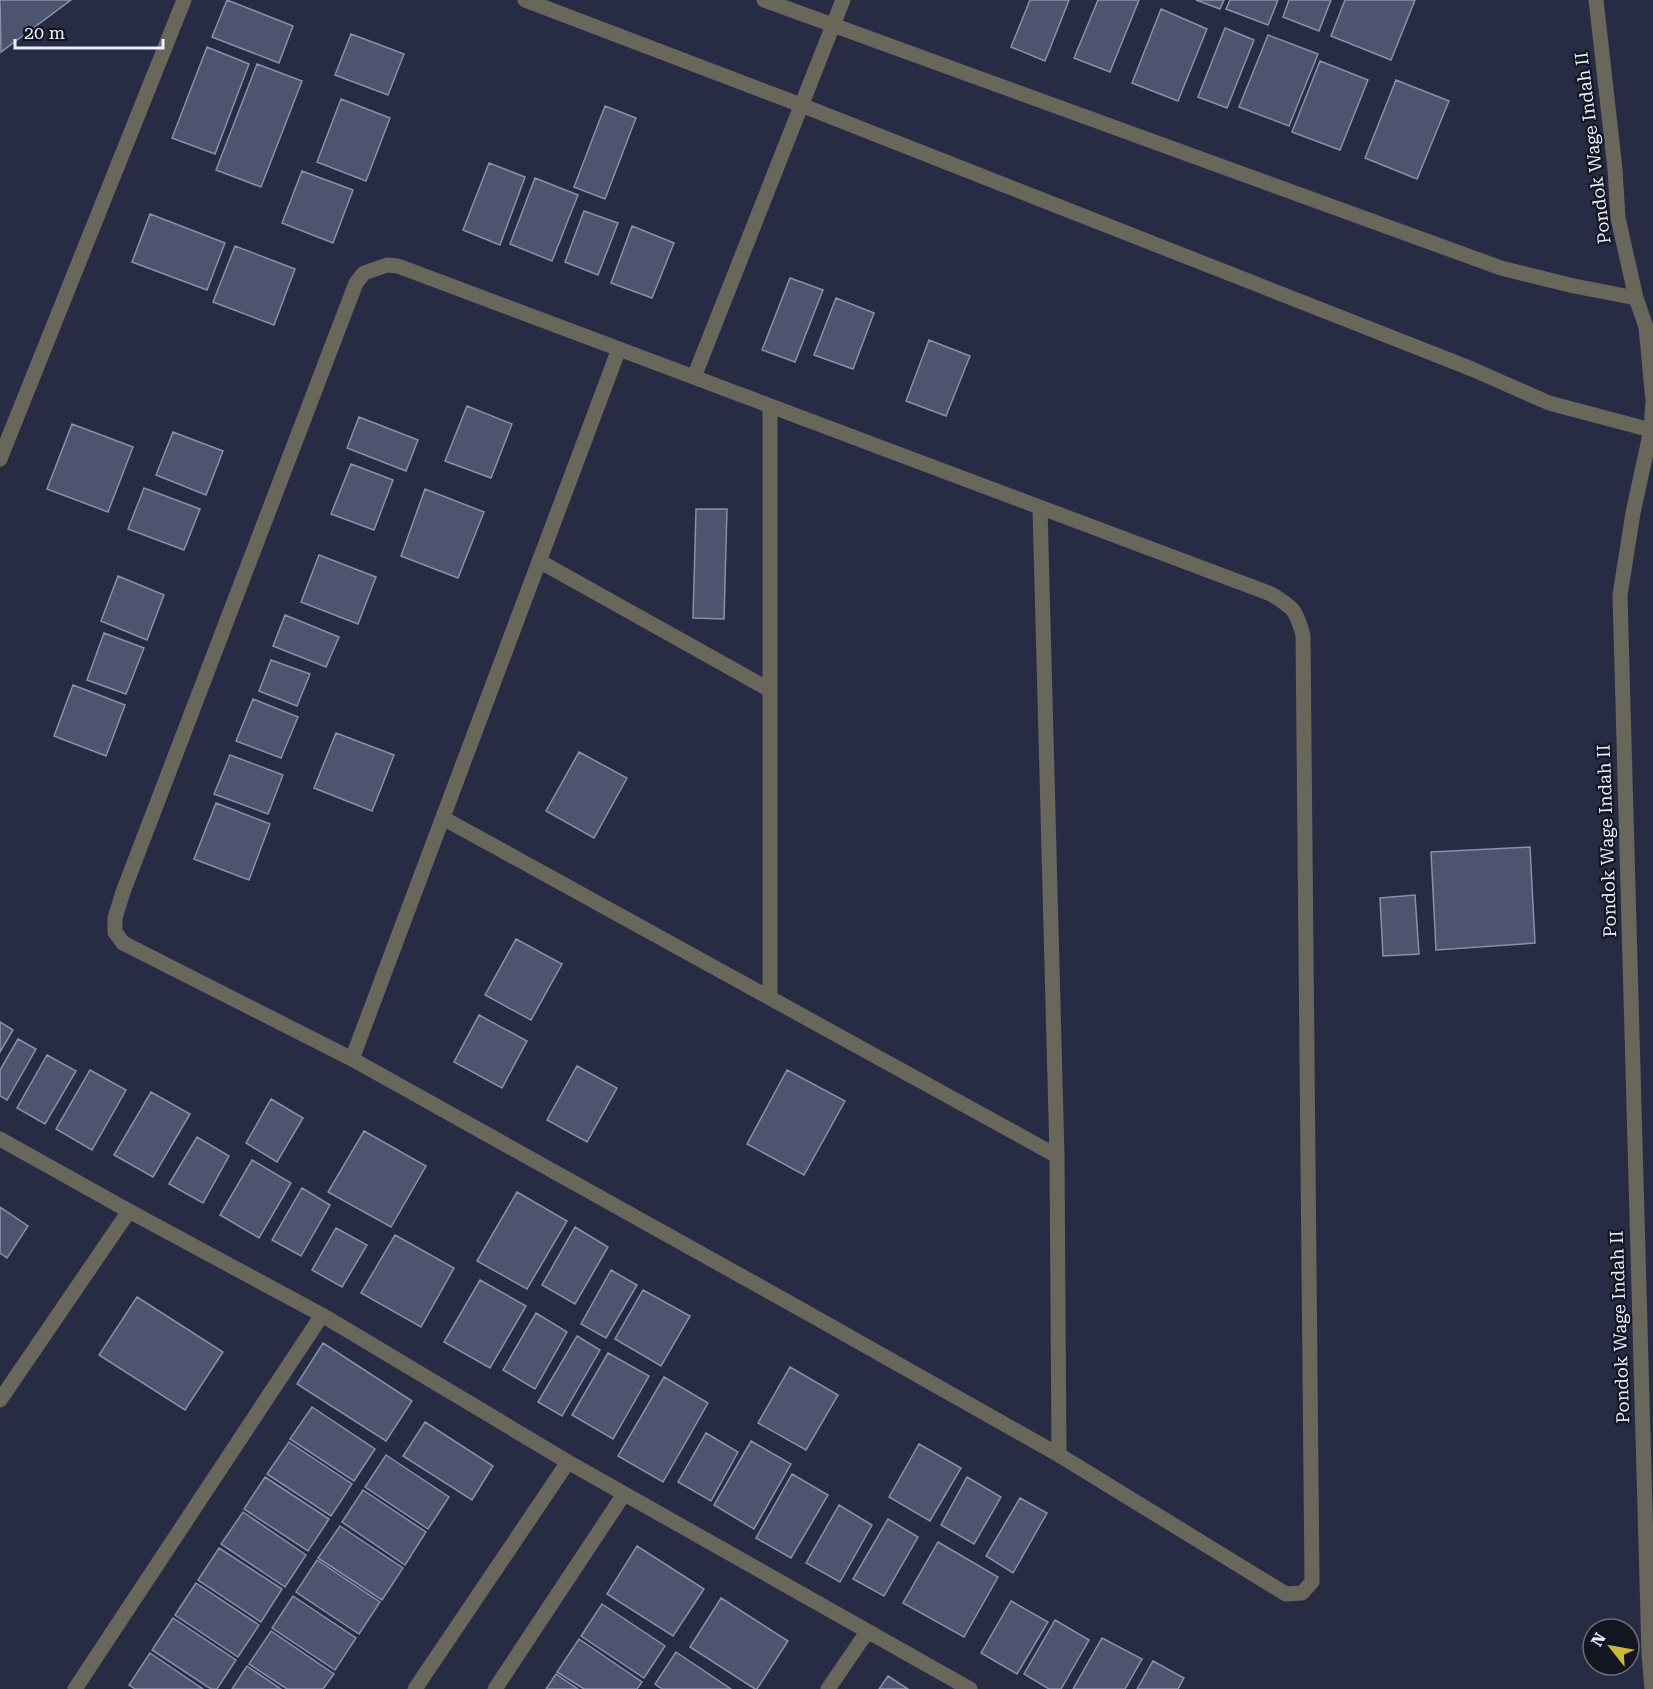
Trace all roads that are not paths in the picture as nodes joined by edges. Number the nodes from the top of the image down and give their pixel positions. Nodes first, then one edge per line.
1 (184, 0) edge
2 (525, 0) edge
3 (764, 0) edge
4 (843, 0) edge
5 (1596, 0) edge
6 (833, 24) junction
7 (801, 105) junction
8 (1636, 298) junction
9 (619, 349) junction
10 (694, 377) junction
11 (770, 406) junction
12 (1651, 430) junction
13 (0, 459) edge
14 (1040, 508) junction
15 (539, 561) junction
16 (770, 690) junction
17 (443, 818) junction
18 (770, 998) junction
19 (352, 1059) junction
20 (0, 1139) edge
21 (1057, 1156) junction
22 (129, 1211) junction
23 (322, 1316) junction
24 (0, 1400) edge
25 (1059, 1455) junction
26 (568, 1462) junction
27 (624, 1494) junction
28 (867, 1632) junction
29 (75, 1689) edge
30 (415, 1689) edge
31 (495, 1689) edge
32 (828, 1689) edge
33 (970, 1689) edge
34 (1652, 1689) edge

1 - 13 street
2 - 7 street
3 - 6 street
4 - 6 street
5 - 8 street, Pondok Wage Indah II
6 - 7 street
6 - 8 street
7 - 10 street
7 - 12 street
8 - 12 street, Pondok Wage Indah II
9 - 10 street
9 - 15 street
9 - 19 street
10 - 11 street
11 - 14 street
11 - 16 street
12 - 34 street, Pondok Wage Indah II
14 - 21 street
14 - 25 street
15 - 16 street
15 - 17 street
16 - 18 street
17 - 18 street
17 - 19 street
18 - 21 street
19 - 25 street
20 - 22 street
21 - 25 street
22 - 23 street
22 - 24 street
23 - 26 street
23 - 29 street
26 - 27 street
26 - 30 street
27 - 28 street
27 - 31 street
28 - 32 street
28 - 33 street

